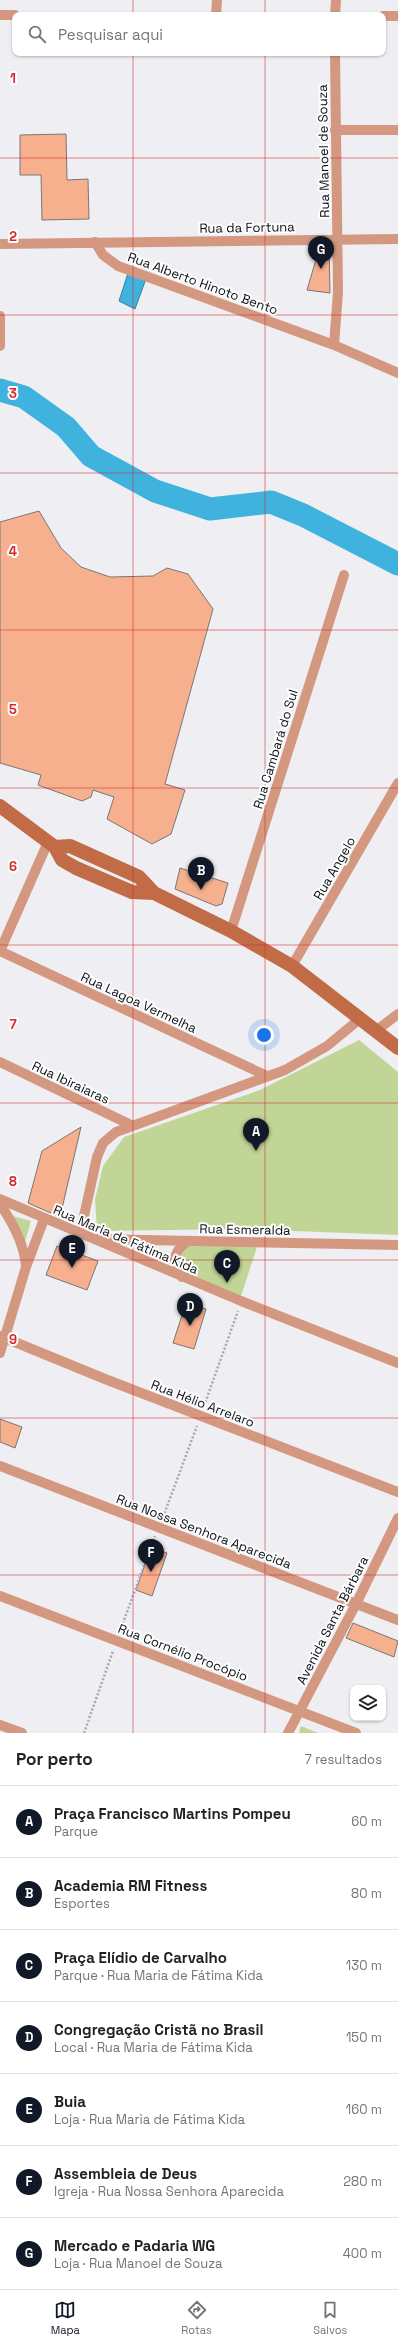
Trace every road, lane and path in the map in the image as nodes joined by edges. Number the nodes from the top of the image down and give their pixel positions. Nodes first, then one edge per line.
1 (216, 0) edge
2 (336, 0) edge
3 (216, 12) edge
4 (335, 12) edge
5 (0, 15) edge
6 (12, 15) edge
7 (386, 16) edge
8 (398, 16) edge
9 (335, 56) edge
10 (335, 130) junction
11 (398, 130) edge
12 (338, 239) junction
13 (398, 239) edge
14 (96, 242) junction
15 (0, 244) edge
16 (0, 316) edge
17 (334, 345) junction
18 (0, 346) edge
19 (398, 373) edge
20 (344, 575) dead end
21 (398, 783) edge
22 (0, 806) edge
23 (51, 845) junction
24 (231, 931) junction
25 (0, 951) edge
26 (292, 966) junction
27 (398, 1014) edge
28 (361, 1018) junction
29 (377, 1030) junction
30 (398, 1048) edge
31 (0, 1062) edge
32 (267, 1076) junction
33 (132, 1125) junction
34 (0, 1199) edge
35 (0, 1204) edge
36 (44, 1219) junction
37 (80, 1234) junction
38 (91, 1239) junction
39 (188, 1241) junction
40 (398, 1245) edge
41 (26, 1267) junction
42 (182, 1277) junction
43 (2, 1337) edge
44 (0, 1353) edge
45 (398, 1363) edge
46 (0, 1466) edge
47 (398, 1492) edge
48 (398, 1518) edge
49 (0, 1596) edge
50 (356, 1604) junction
51 (398, 1620) edge
52 (300, 1710) junction
53 (0, 1725) edge
54 (22, 1733) edge
55 (288, 1733) edge
56 (356, 1733) edge

1 - 3 street
2 - 4 street
5 - 6 street
7 - 8 street
9 - 10 street, Rua Manoel de Souza
10 - 11 street
10 - 12 street, Rua Manoel de Souza
12 - 13 street, Rua da Fortuna
12 - 14 street, Rua da Fortuna
12 - 17 street, Rua Manoel de Souza
14 - 15 street
14 - 17 street, Rua Alberto Hinoto Bento
16 - 18 street
17 - 19 street, Rua Alberto Hinoto Bento
20 - 24 street, Rua Cambará do Sul
21 - 26 street, Rua Angelo
22 - 23 main road
23 - 24 main road
23 - 25 street
24 - 26 main road
25 - 32 street, Rua Lagoa Vermelha
26 - 28 main road
27 - 29 street
28 - 29 main road
28 - 32 street
29 - 30 main road
31 - 33 street, Rua Ibiraiaras
32 - 33 street
33 - 37 street
34 - 36 street, Rua Maria de Fátima Kida
35 - 41 street
36 - 37 street, Rua Maria de Fátima Kida
36 - 41 street
37 - 38 street, Rua Maria de Fátima Kida
38 - 39 street, Rua Esmeralda
38 - 42 street, Rua Maria de Fátima Kida
39 - 40 street, Rua Esmeralda
39 - 42 street
41 - 43 street
42 - 45 street, Rua Maria de Fátima Kida
43 - 44 street
43 - 47 street, Rua Hélio Arrelaro
46 - 50 street, Rua Nossa Senhora Aparecida
48 - 50 street, Avenida Santa Bárbara
49 - 52 street, Rua Cornélio Procópio
50 - 51 street, Rua Nossa Senhora Aparecida
50 - 52 street, Avenida Santa Bárbara
52 - 55 street, Avenida Santa Bárbara
52 - 56 street, Rua Cornélio Procópio
53 - 54 street

